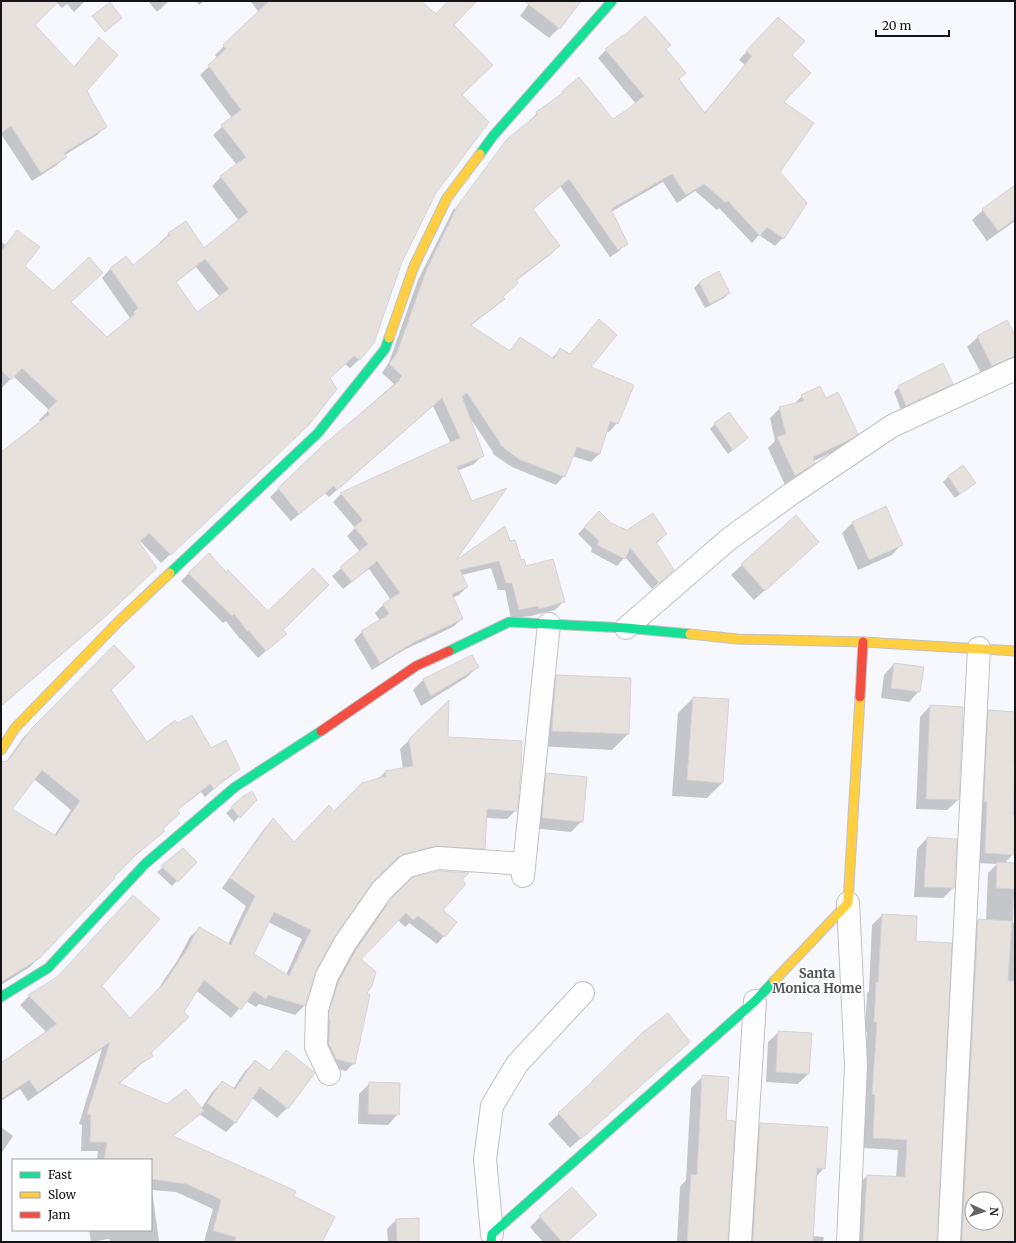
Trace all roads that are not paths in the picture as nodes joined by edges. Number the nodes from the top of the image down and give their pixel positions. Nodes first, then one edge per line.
1 (612, 1) edge
2 (1015, 369) edge
3 (550, 624) junction
4 (626, 628) junction
5 (863, 642) junction
6 (979, 648) junction
7 (1015, 651) edge
8 (1, 750) edge
9 (848, 902) junction
10 (582, 993) dead end
11 (1, 997) edge
12 (755, 1001) junction
13 (330, 1074) dead end
14 (492, 1238) edge
15 (740, 1242) edge
16 (848, 1242) edge
17 (949, 1242) edge

1 - 8 street
2 - 4 street
3 - 4 street
3 - 11 street
3 - 13 street
4 - 5 street
5 - 6 street
5 - 9 street
6 - 7 street
6 - 17 street
9 - 12 street
9 - 16 street
10 - 14 street
12 - 14 street
12 - 15 street

